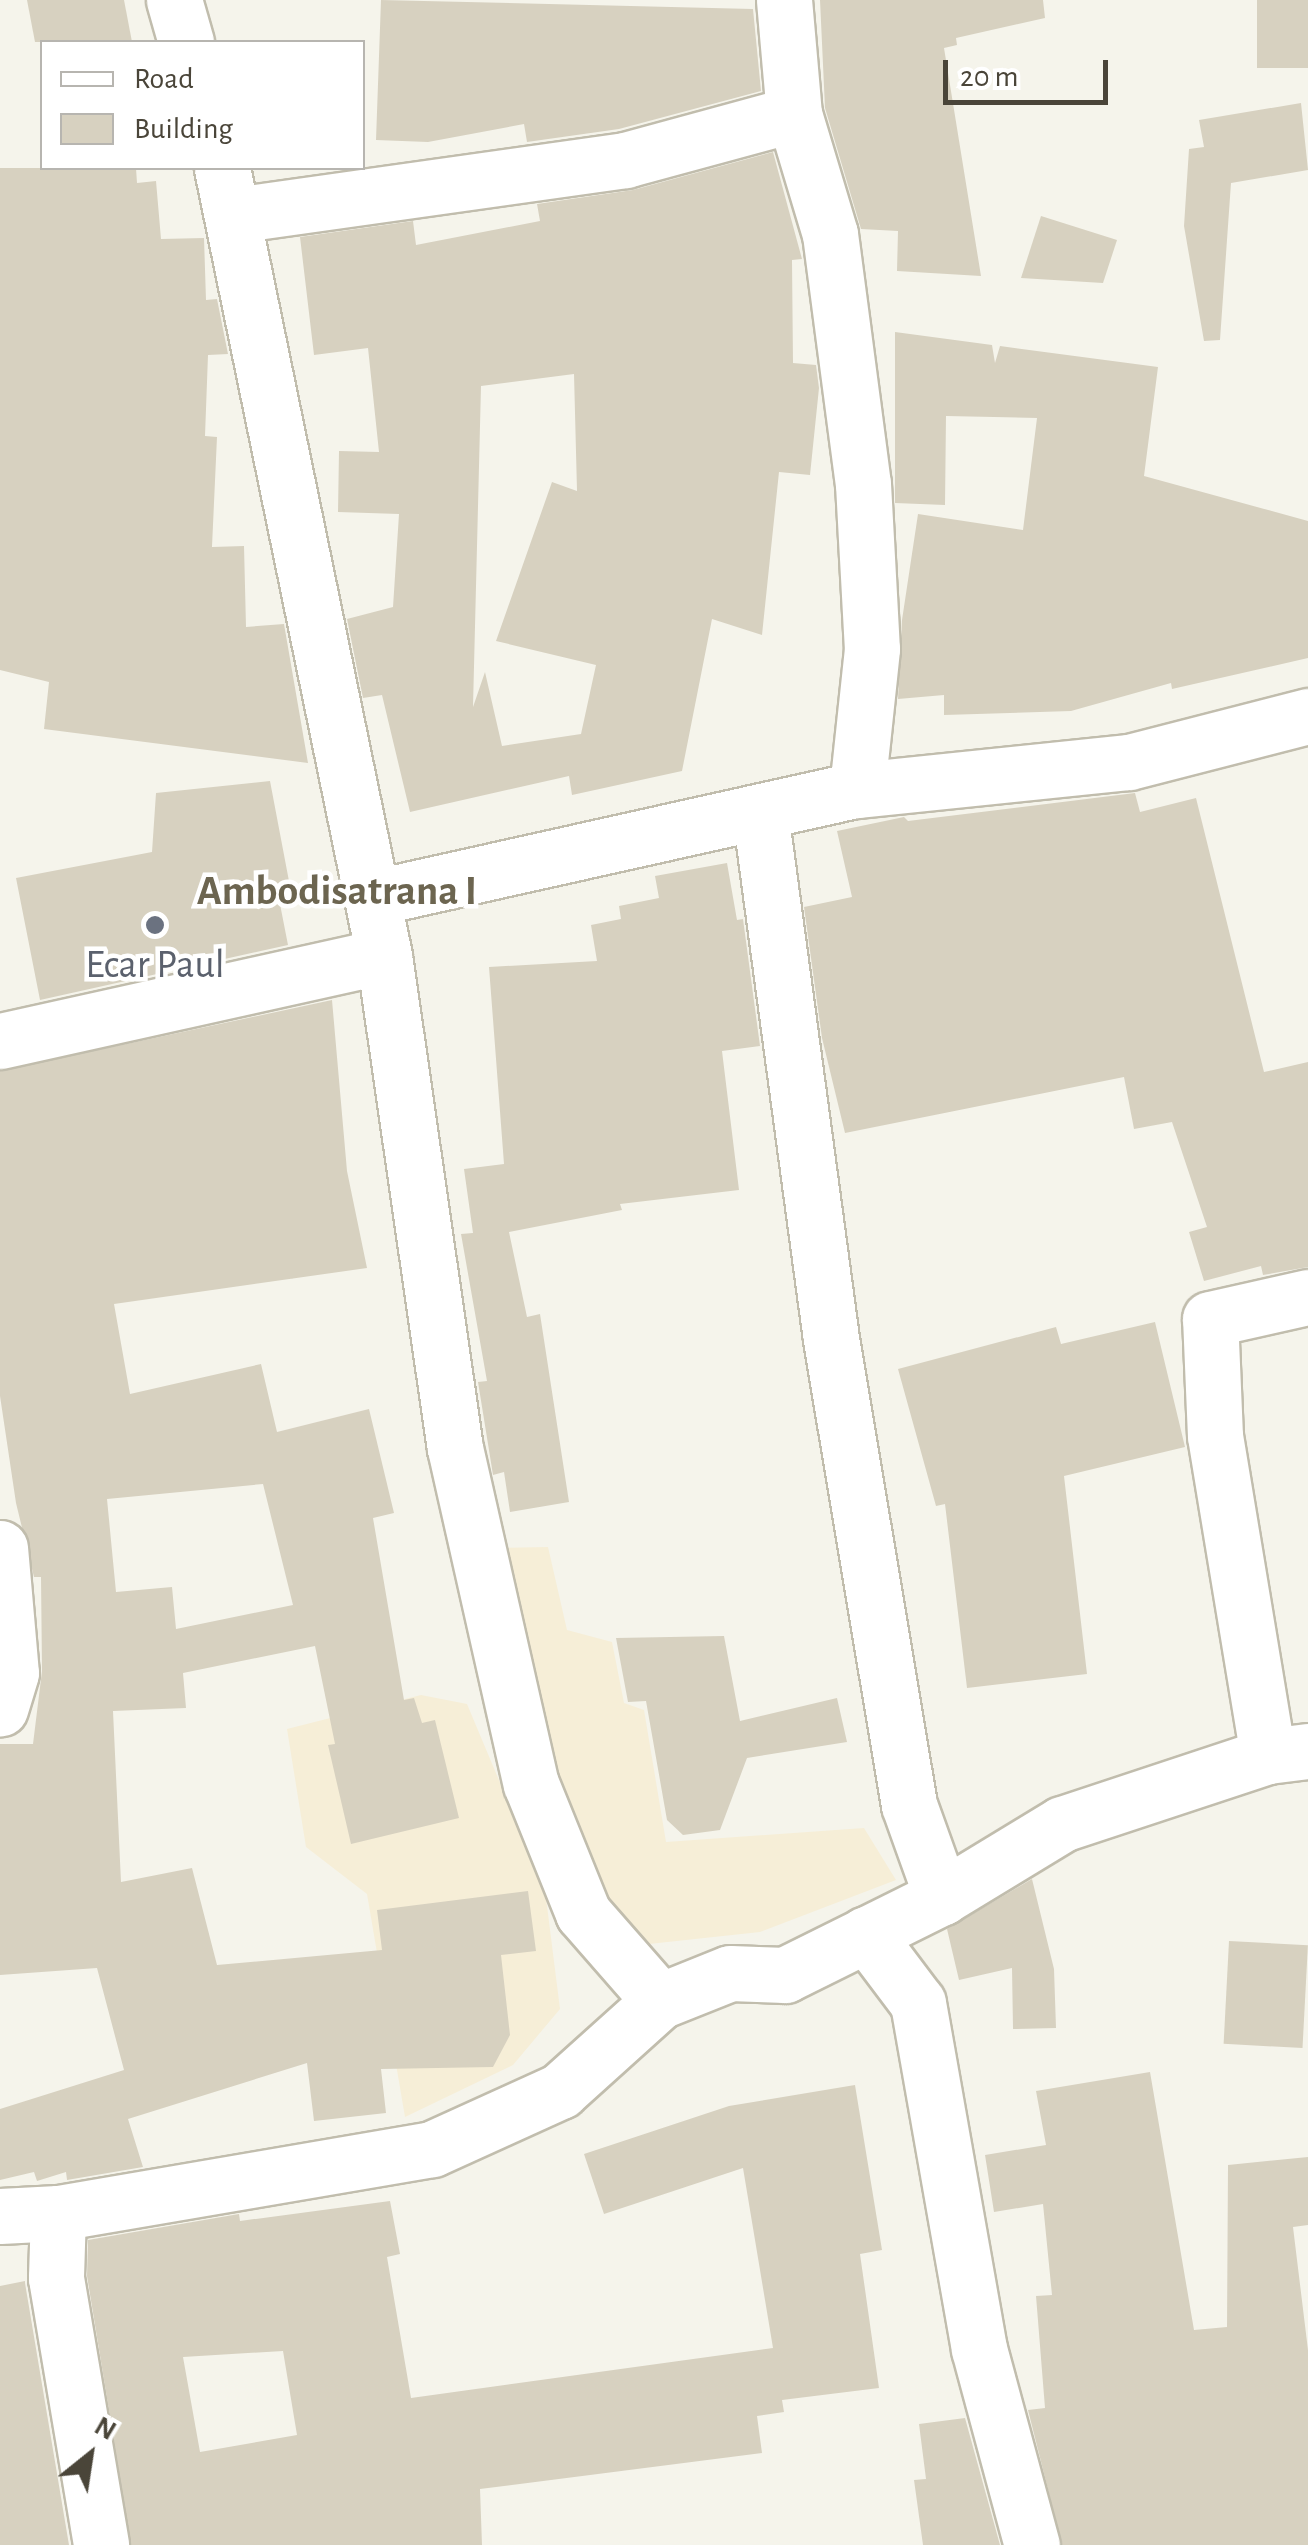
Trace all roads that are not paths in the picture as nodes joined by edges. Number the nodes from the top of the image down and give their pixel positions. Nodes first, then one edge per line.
1 (174, 0) edge
2 (784, 0) edge
3 (185, 40) edge
4 (794, 114) junction
5 (229, 192) edge
6 (1308, 716) edge
7 (857, 790) junction
8 (760, 813) junction
9 (372, 898) junction
10 (384, 956) junction
11 (0, 1042) edge
12 (1308, 1297) edge
13 (0, 1548) edge
14 (0, 1708) edge
15 (1288, 1754) edge
16 (942, 1897) junction
17 (866, 1934) junction
18 (660, 2001) junction
19 (58, 2213) junction
20 (0, 2216) edge
21 (101, 2545) edge
22 (1032, 2545) edge

1 - 3 street
2 - 4 street
4 - 5 street
4 - 7 street
5 - 9 street
6 - 7 street
7 - 8 street
8 - 9 street
8 - 16 street
9 - 10 street
10 - 11 street
10 - 18 street
12 - 15 street
13 - 14 street
15 - 16 street
16 - 17 street
17 - 18 street
17 - 22 street
18 - 19 street
19 - 20 street
19 - 21 street

